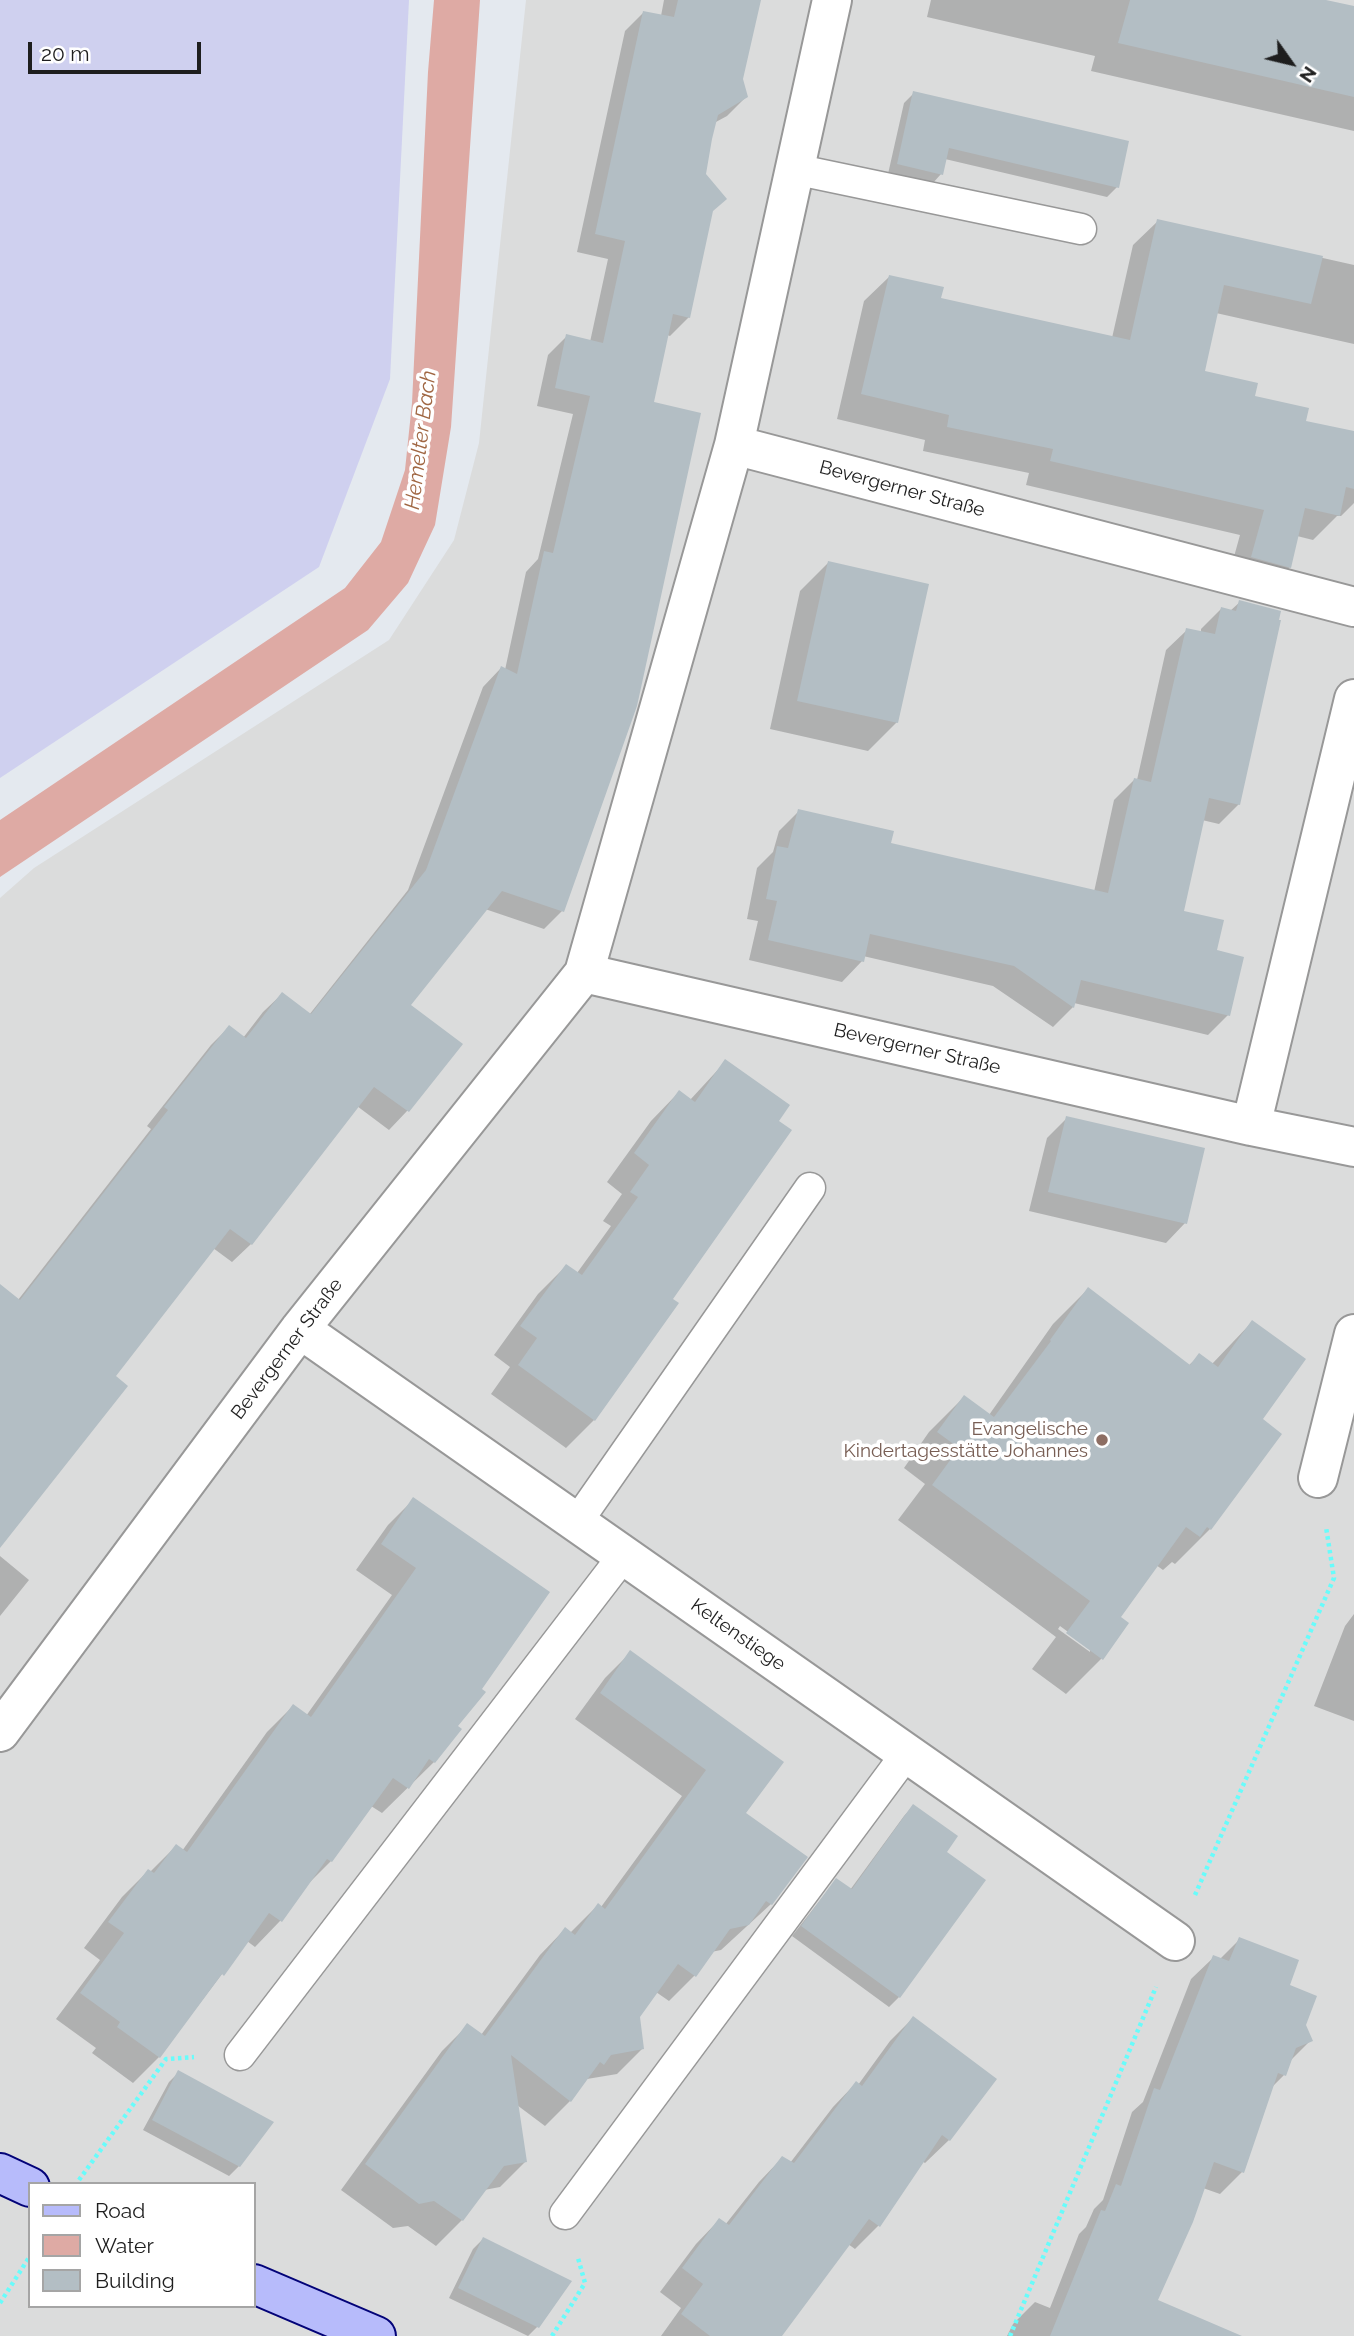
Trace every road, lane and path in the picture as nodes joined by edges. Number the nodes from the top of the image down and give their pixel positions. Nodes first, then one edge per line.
1 (832, 0) edge
2 (794, 169) junction
3 (1081, 229) dead end
4 (734, 445) junction
5 (1354, 607) edge
6 (1354, 699) edge
7 (584, 973) junction
8 (1251, 1126) junction
9 (1354, 1147) edge
10 (810, 1188) dead end
11 (300, 1329) junction
12 (1354, 1334) edge
13 (1318, 1478) dead end
14 (577, 1522) junction
15 (624, 1555) junction
16 (0, 1732) edge
17 (907, 1753) junction
18 (1175, 1941) dead end
19 (240, 2055) joint
20 (0, 2173) edge
21 (78, 2182) edge
22 (28, 2186) edge
23 (565, 2214) dead end
24 (28, 2259) edge
25 (585, 2283) dead end
26 (256, 2285) edge
27 (0, 2303) edge
28 (376, 2336) edge
29 (552, 2336) edge

1 - 2 street, Bevergerner Straße
2 - 3 lane
2 - 4 street, Bevergerner Straße
4 - 5 street, Bevergerner Straße
4 - 7 street, Bevergerner Straße
6 - 8 street
7 - 8 street, Bevergerner Straße
7 - 11 street, Bevergerner Straße
8 - 9 street, Bevergerner Straße
10 - 14 lane
11 - 14 street, Keltenstiege
11 - 16 street, Bevergerner Straße
12 - 13 street
14 - 15 street, Keltenstiege
15 - 17 street, Keltenstiege
15 - 19 lane
17 - 18 street, Keltenstiege
17 - 23 lane
19 - 21 path
20 - 22 street
24 - 27 path
25 - 29 path
26 - 28 street

